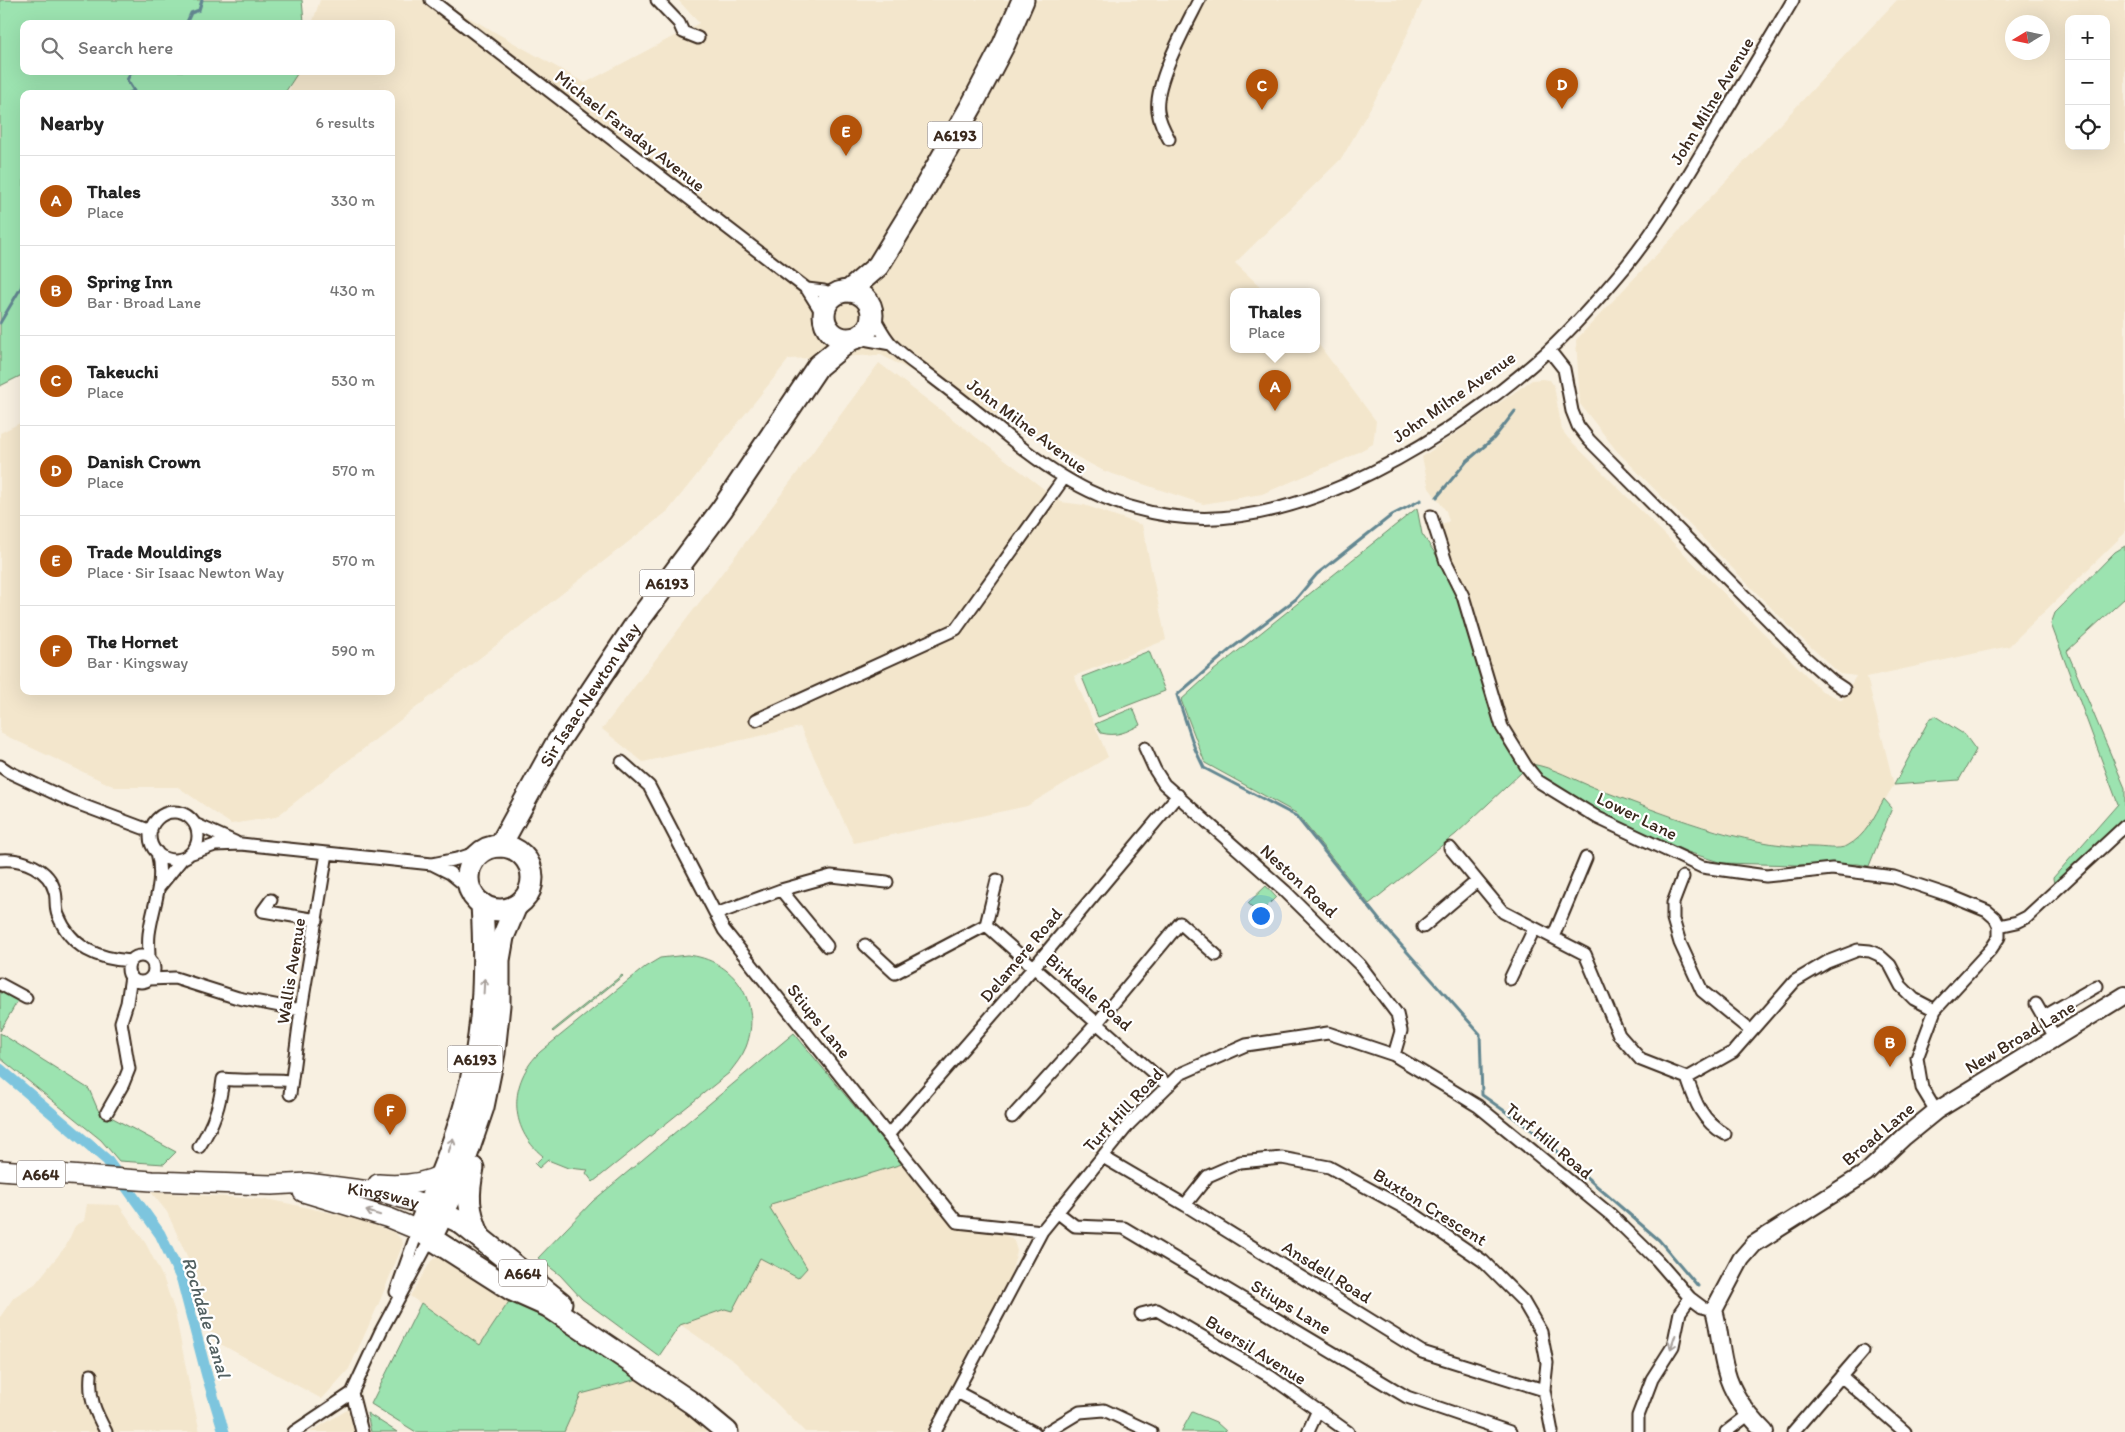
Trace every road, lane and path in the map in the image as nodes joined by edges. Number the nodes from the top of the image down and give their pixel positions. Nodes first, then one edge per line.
1 (431, 0) edge
2 (658, 0) edge
3 (1023, 0) edge
4 (1199, 0) edge
5 (1793, 0) edge
6 (698, 38) dead end
7 (1168, 139) dead end
8 (878, 266) junction
9 (807, 289) junction
10 (843, 293) junction
11 (871, 309) junction
12 (826, 321) junction
13 (854, 338) junction
14 (890, 344) junction
15 (1549, 350) junction
16 (818, 366) junction
17 (1064, 478) junction
18 (1436, 519) dead end
19 (1844, 689) dead end
20 (756, 720) dead end
21 (1145, 748) dead end
22 (622, 762) dead end
23 (0, 766) edge
24 (1178, 795) junction
25 (195, 824) junction
26 (2125, 826) edge
27 (151, 830) junction
28 (241, 844) junction
29 (1450, 848) dead end
30 (501, 849) junction
31 (157, 852) junction
32 (192, 852) junction
33 (327, 853) junction
34 (1586, 858) dead end
35 (182, 859) junction
36 (0, 860) edge
37 (432, 864) junction
38 (1683, 877) dead end
39 (997, 880) dead end
40 (1477, 881) junction
41 (886, 882) dead end
42 (160, 886) junction
43 (781, 890) junction
44 (477, 898) junction
45 (271, 900) dead end
46 (516, 906) junction
47 (716, 914) junction
48 (317, 920) junction
49 (986, 925) junction
50 (1999, 926) junction
51 (1423, 927) dead end
52 (1534, 929) junction
53 (149, 935) junction
54 (1553, 938) junction
55 (865, 945) dead end
56 (827, 946) dead end
57 (1216, 956) dead end
58 (151, 961) junction
59 (132, 966) junction
60 (1034, 967) junction
61 (174, 978) junction
62 (1510, 979) dead end
63 (146, 980) junction
64 (0, 984) edge
65 (2098, 986) dead end
66 (2125, 996) edge
67 (26, 998) dead end
68 (127, 1003) junction
69 (2036, 1004) dead end
70 (301, 1010) junction
71 (1935, 1010) junction
72 (2043, 1017) junction
73 (1097, 1023) junction
74 (1751, 1031) junction
75 (2056, 1039) junction
76 (1394, 1055) junction
77 (1687, 1078) junction
78 (291, 1081) junction
79 (1168, 1086) junction
80 (290, 1094) dead end
81 (483, 1106) junction
82 (1936, 1111) junction
83 (107, 1112) dead end
84 (1012, 1117) dead end
85 (1725, 1134) dead end
86 (888, 1135) junction
87 (199, 1147) dead end
88 (1103, 1157) junction
89 (0, 1170) edge
90 (441, 1175) junction
91 (307, 1183) junction
92 (272, 1184) junction
93 (1185, 1205) junction
94 (1057, 1212) junction
95 (430, 1223) junction
96 (1042, 1231) junction
97 (479, 1236) junction
98 (1690, 1298) junction
99 (1714, 1310) junction
100 (1141, 1314) dead end
101 (596, 1339) junction
102 (1863, 1351) dead end
103 (91, 1376) dead end
104 (1841, 1376) junction
105 (1544, 1390) junction
106 (957, 1392) junction
107 (352, 1393) junction
108 (1318, 1410) junction
109 (1748, 1415) junction
110 (308, 1428) edge
111 (1136, 1429) edge
112 (106, 1432) edge
113 (294, 1432) edge
114 (362, 1432) edge
115 (727, 1432) edge
116 (935, 1432) edge
117 (1033, 1432) edge
118 (1047, 1432) edge
119 (1151, 1432) edge
120 (1308, 1432) edge
121 (1348, 1432) edge
122 (1510, 1432) edge
123 (1552, 1432) edge
124 (1638, 1432) edge
125 (1726, 1432) edge
126 (1765, 1432) edge
127 (1793, 1432) edge
128 (1905, 1432) edge

1 - 9 street, Michael Faraday Avenue
2 - 6 street
3 - 8 highway, A6193
4 - 7 street
5 - 15 street, John Milne Avenue
8 - 10 highway
8 - 11 highway
9 - 10 street
9 - 12 street
10 - 11 highway
10 - 12 highway, A6193
11 - 13 highway, A6193
11 - 14 street, John Milne Avenue
12 - 13 highway
12 - 16 highway, Sir Isaac Newton Way / A6193
13 - 14 street, John Milne Avenue
13 - 16 highway, Sir Isaac Newton Way / A6193
14 - 17 street, John Milne Avenue
15 - 17 street, John Milne Avenue
15 - 19 street
16 - 30 highway, Sir Isaac Newton Way / A6193
17 - 20 street
18 - 50 street, Lower Lane
21 - 24 street, Neston Road
22 - 47 street, Stiups Lane
23 - 27 street
24 - 60 street, Delamere Road
24 - 76 street, Neston Road
25 - 27 street
25 - 28 street
25 - 32 street
26 - 50 street
27 - 31 street
28 - 32 street
28 - 33 street
29 - 40 street
30 - 37 street
30 - 44 highway, A6193
30 - 46 highway, A6193
31 - 35 street
31 - 42 street
32 - 35 street
33 - 37 street
33 - 48 street, Wallis Avenue
34 - 54 street
35 - 42 street
36 - 59 street
37 - 44 street
38 - 74 street
39 - 49 street
40 - 51 street
40 - 52 street
41 - 43 street
42 - 53 street
43 - 47 street
43 - 56 street
44 - 46 highway
90 -> 44 highway, A6193
45 - 48 street
46 - 81 highway, A6193
47 - 86 street, Stiups Lane
48 - 70 street, Wallis Avenue
49 - 55 street
49 - 60 street, Birkdale Road
50 - 71 street, Broad Lane
52 - 54 street
52 - 62 street
53 - 58 street
53 - 59 street
54 - 77 street
57 - 73 street
58 - 59 street
58 - 61 street
58 - 63 street
59 - 63 street
59 - 68 street
60 - 73 street, Birkdale Road
60 - 86 street, Delamere Road
61 - 63 street
61 - 70 street
63 - 68 street
64 - 67 street
65 - 72 street
66 - 75 main road, New Broad Lane
68 - 83 street
69 - 72 street
70 - 78 street, Wallis Avenue
71 - 74 street
71 - 82 street, Broad Lane
72 - 75 street
73 - 79 street, Birkdale Road
73 - 84 street
74 - 77 street
75 - 82 main road, New Broad Lane
76 - 79 street, Turf Hill Road
76 - 98 street, Turf Hill Road
77 - 85 street
78 - 80 street, Wallis Avenue
78 - 87 street
79 - 88 street, Turf Hill Road
81 - 95 highway, A6193
81 - 97 highway, A6193
82 - 99 main road, Broad Lane
86 - 96 street, Stiups Lane
88 - 93 street, Ansdell Road
88 - 94 street, Turf Hill Road
89 - 92 main road, Kingsway / A664
90 - 91 main road, A664
90 - 95 highway, A6193
91 - 92 main road, Kingsway / A664
91 - 95 main road, Kingsway / A664
95 -> 92 main road, Kingsway / A664
93 - 105 street, Ansdell Road
93 - 105 street, Buxton Crescent
94 - 96 street, Turf Hill Road
94 - 122 street, Stiups Lane
95 - 97 highway, Kingsway / A664
95 - 101 highway, Kingsway / A664
95 - 107 street
96 - 106 street, Turf Hill Road
97 - 101 highway, Kingsway / A664
98 - 99 street, Turf Hill Road
98 -> 124 street
99 - 109 main road
100 - 108 street, Buersil Avenue
101 - 115 highway, Kingsway / A664
102 - 104 street
103 - 112 street
104 - 127 street
104 - 128 street
105 - 123 street, Buxton Crescent
106 - 116 street, Turf Hill Road
106 - 117 street
107 - 110 street
107 - 114 street
108 - 120 street
108 - 121 street, Buersil Avenue
109 - 125 street
109 - 126 main road
110 - 113 street
111 - 118 street
111 - 119 street

